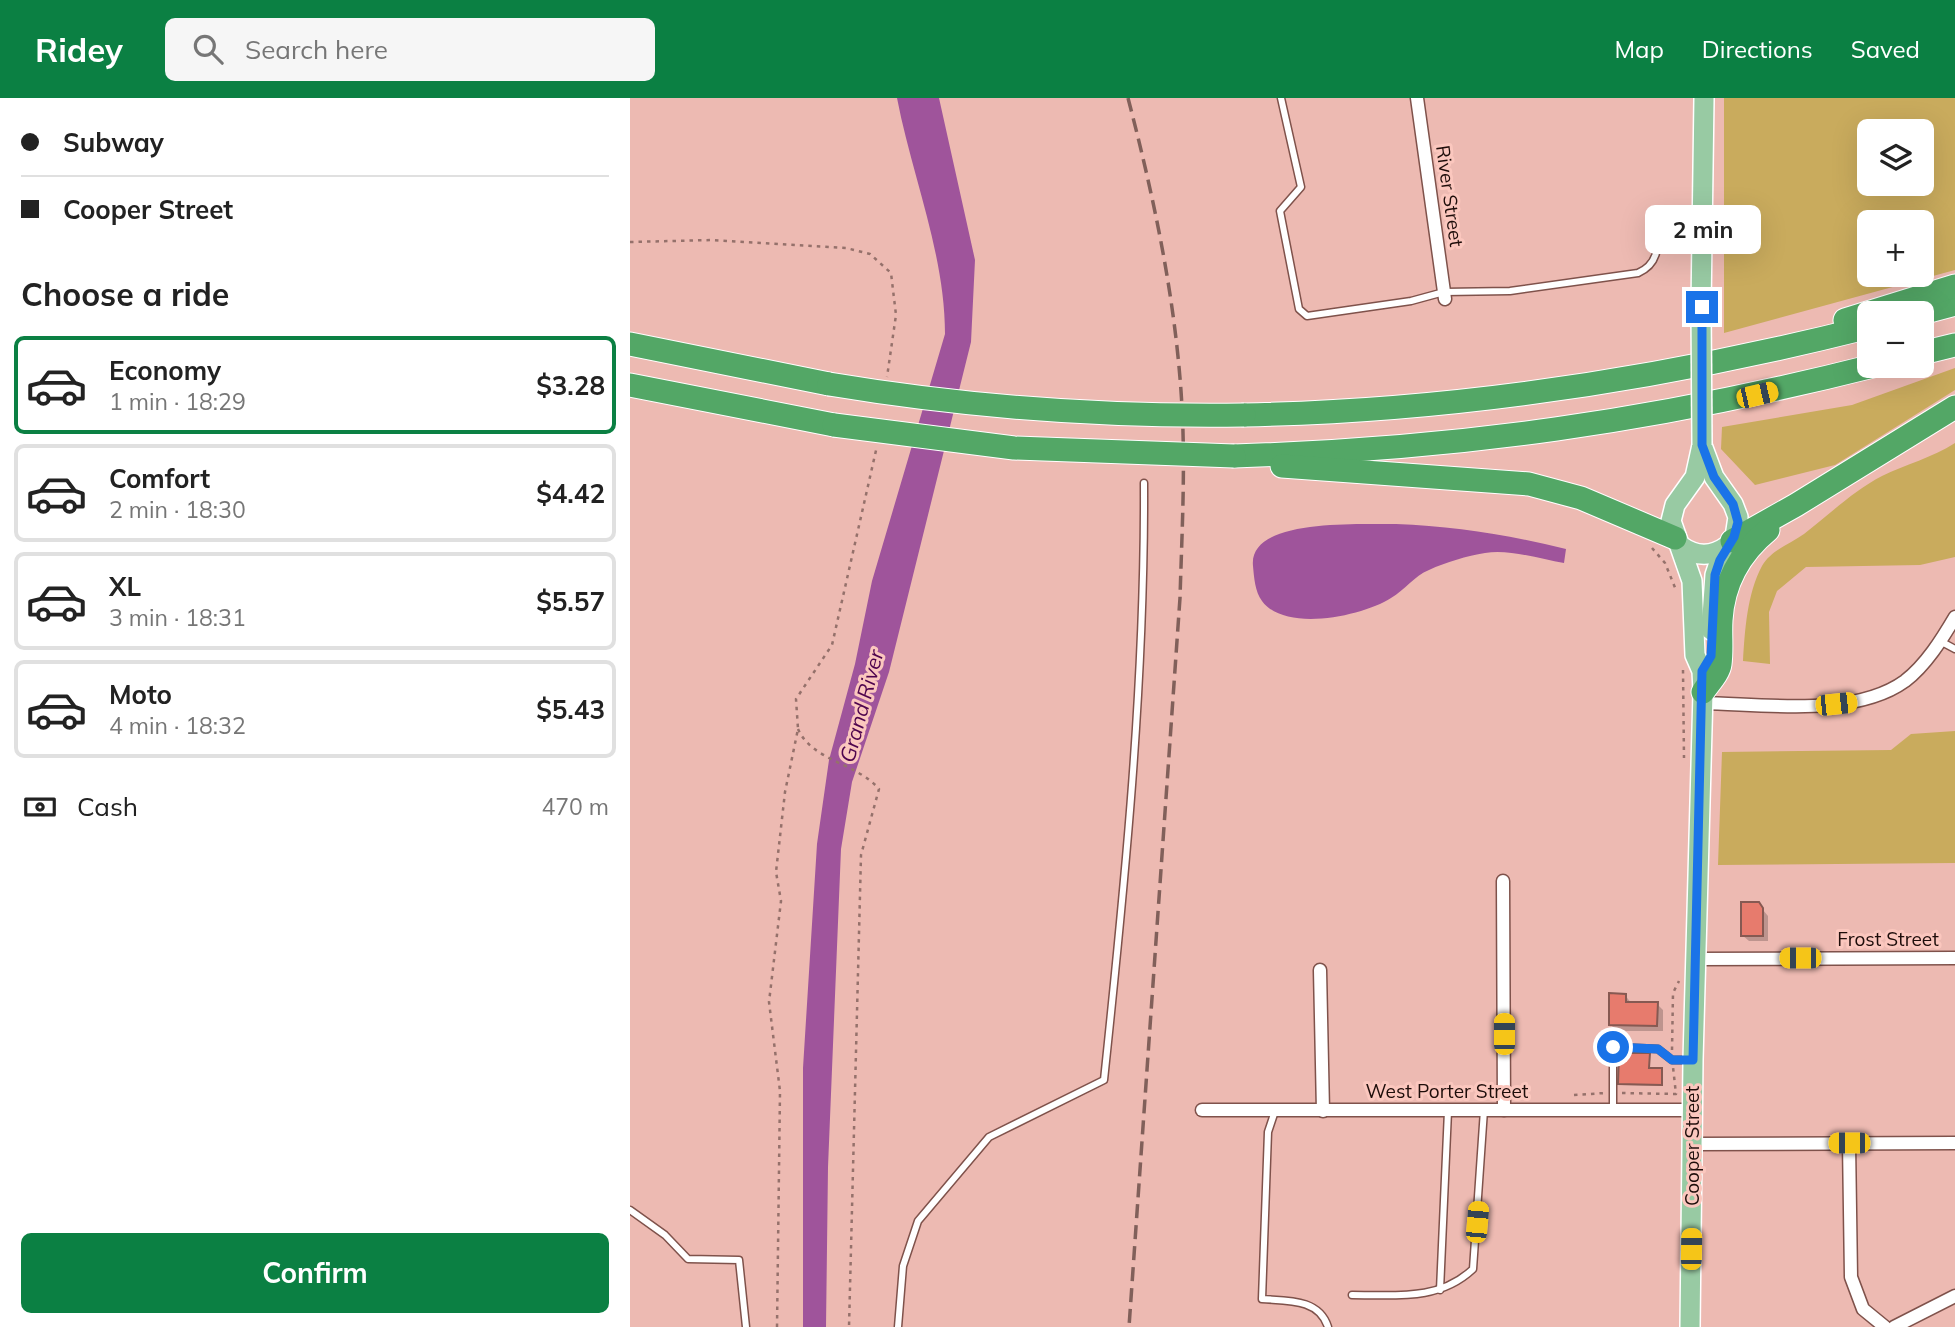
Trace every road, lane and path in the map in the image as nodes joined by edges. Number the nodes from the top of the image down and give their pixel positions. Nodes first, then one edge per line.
1 (1281, 98) edge
2 (1417, 98) edge
3 (1704, 98) edge
4 (1658, 226) dead end
5 (1955, 286) edge
6 (1445, 296) junction
7 (1955, 304) edge
8 (1934, 310) edge
9 (1857, 330) edge
10 (630, 345) edge
11 (1955, 345) edge
12 (1934, 350) edge
13 (1682, 370) junction
14 (1857, 370) edge
15 (630, 385) edge
16 (1955, 407) edge
17 (1702, 445) junction
18 (1234, 456) junction
19 (1144, 483) dead end
20 (1684, 495) junction
21 (1725, 495) junction
22 (1796, 505) junction
23 (1653, 531) junction
24 (1678, 542) junction
25 (1729, 543) junction
26 (1676, 592) dead end
27 (1955, 617) edge
28 (1940, 641) junction
29 (1955, 649) edge
30 (1683, 658) dead end
31 (1703, 689) junction
32 (1684, 767) dead end
33 (1503, 881) dead end
34 (1955, 958) edge
35 (1696, 959) junction
36 (1320, 970) dead end
37 (1679, 980) dead end
38 (1672, 1060) junction
39 (1693, 1060) junction
40 (1613, 1093) junction
41 (1574, 1096) dead end
42 (1202, 1110) dead end
43 (1275, 1110) junction
44 (1484, 1110) junction
45 (1504, 1110) junction
46 (1613, 1110) junction
47 (1692, 1110) junction
48 (1322, 1111) junction
49 (1448, 1111) junction
50 (1849, 1143) junction
51 (1955, 1143) edge
52 (1692, 1144) junction
53 (630, 1210) edge
54 (1440, 1290) junction
55 (1352, 1295) dead end
56 (1955, 1296) edge
57 (746, 1327) edge
58 (777, 1327) edge
59 (849, 1327) edge
60 (898, 1327) edge
61 (1328, 1327) edge
62 (1690, 1327) edge
63 (1885, 1327) edge
64 (1894, 1327) edge

1 - 6 lane
2 - 6 street, River Street
3 - 17 main road, Cooper Street, bridge
4 - 6 lane
5 - 13 highway
7 - 8 highway
9 - 13 highway
10 - 13 highway, bridge
11 - 12 highway
14 - 18 highway
15 - 18 highway, bridge
16 - 22 highway
17 - 20 main road, Cooper Street
17 - 21 main road, Cooper Street
18 - 23 highway
19 - 60 lane
20 - 21 main road
20 - 24 main road, Cooper Street
21 - 25 main road, Cooper Street
22 - 25 highway
22 - 31 highway
23 - 24 highway
23 - 26 path
24 - 25 main road
24 - 31 main road, Cooper Street
25 - 31 main road, Cooper Street
27 - 28 street
28 - 29 lane
28 - 31 street
30 - 32 path
31 - 35 main road, Cooper Street
33 - 45 street
34 - 35 street, Frost Street
35 - 39 main road, Cooper Street
36 - 48 street
37 - 38 path
38 - 39 lane
38 - 40 path
38 - 40 lane
39 - 47 main road, Cooper Street
40 - 41 path
40 - 46 lane
42 - 43 street, West Porter Street
43 - 48 street, West Porter Street
43 - 61 lane
44 - 45 street, West Porter Street
44 - 49 street, West Porter Street
44 - 54 lane
45 - 46 street, West Porter Street
46 - 47 street, West Porter Street
47 - 52 main road, Cooper Street
48 - 49 street, West Porter Street
49 - 54 lane
50 - 51 street
50 - 52 street
50 - 63 street
52 - 62 main road, Cooper Street
53 - 57 lane
54 - 55 lane
56 - 64 street
58 - 59 path

